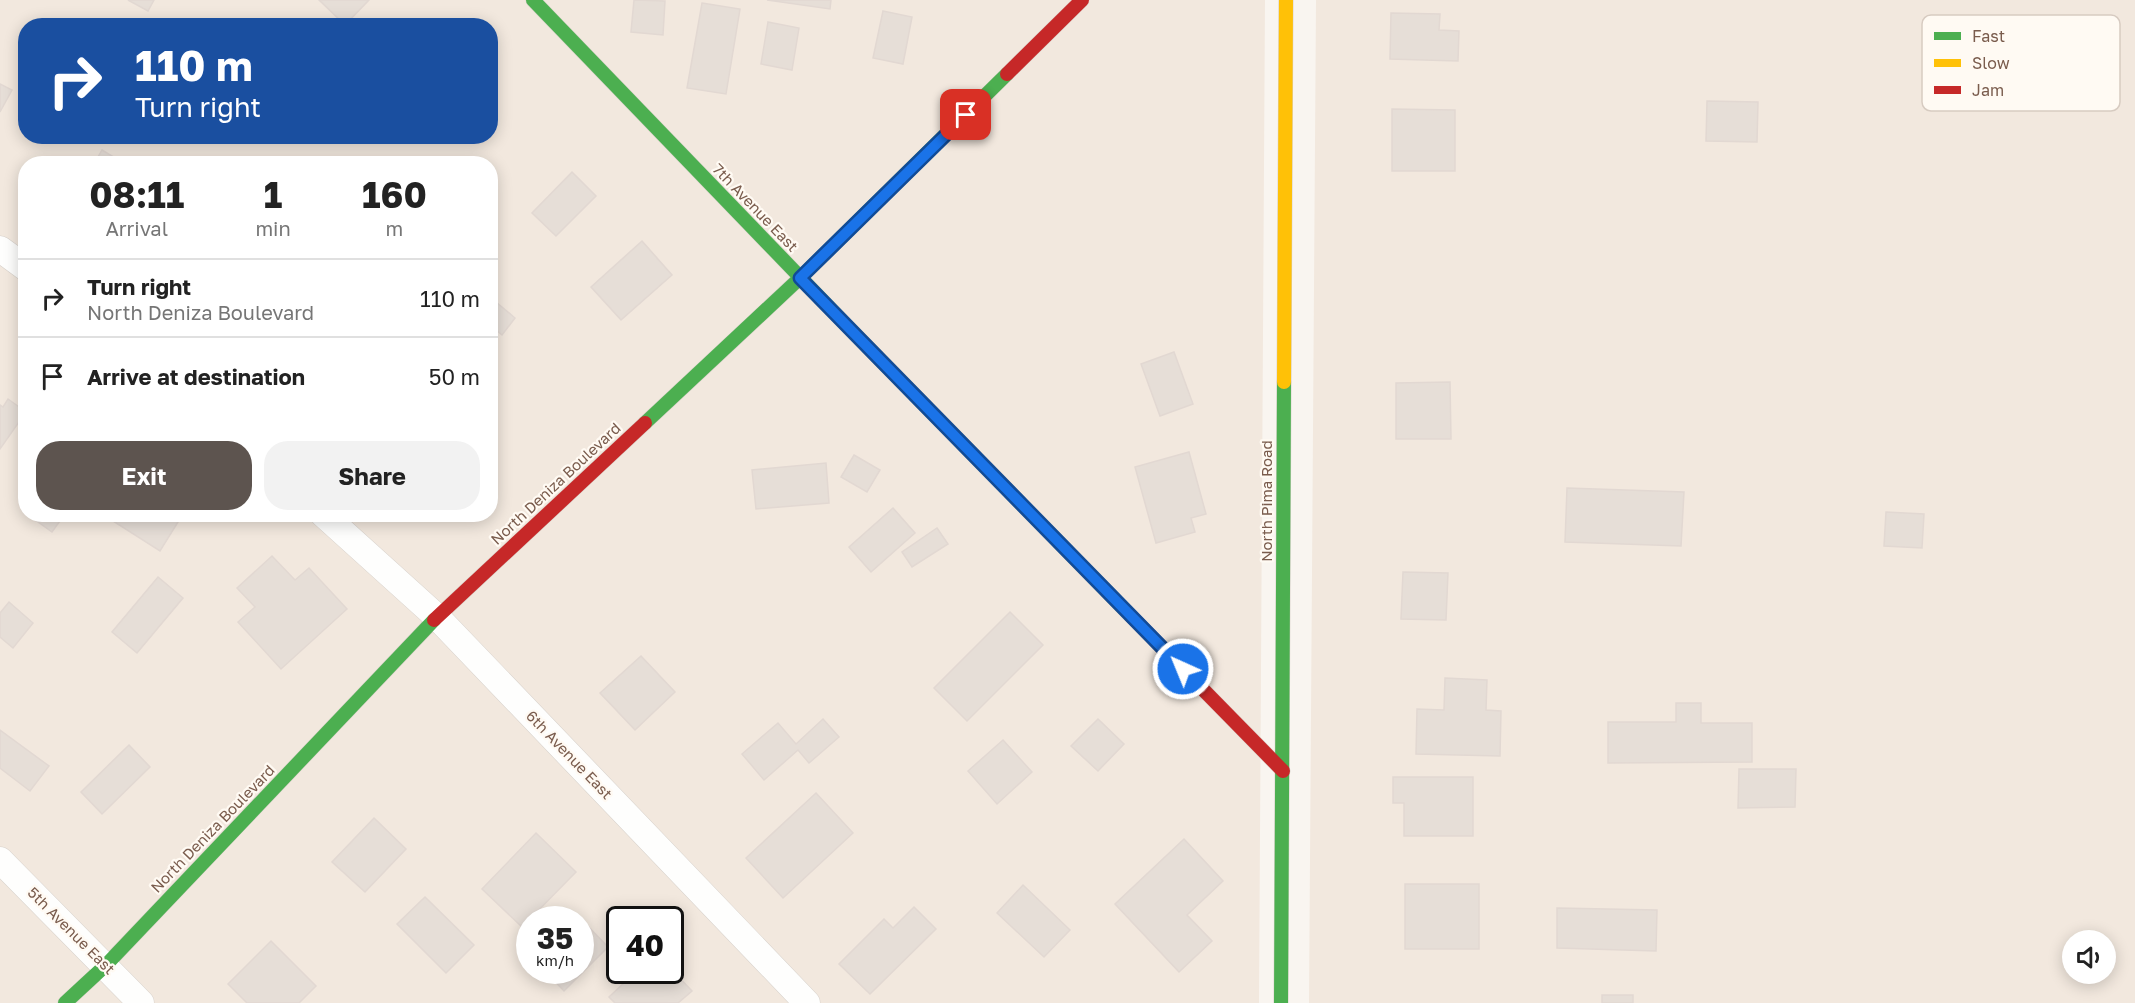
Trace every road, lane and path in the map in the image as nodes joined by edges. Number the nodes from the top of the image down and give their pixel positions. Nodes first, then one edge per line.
1 (533, 0) edge
2 (1082, 0) edge
3 (1286, 0) edge
4 (0, 249) edge
5 (18, 262) edge
6 (800, 278) junction
7 (332, 522) edge
8 (437, 617) junction
9 (1283, 771) junction
10 (0, 860) edge
11 (106, 965) junction
12 (65, 1003) edge
13 (141, 1003) edge
14 (807, 1003) edge
15 (1281, 1003) edge

1 - 6 street, 7th Avenue East
2 - 6 street, North Deniza Boulevard
3 - 9 street, North Pima Road
4 - 5 street
6 - 8 street, North Deniza Boulevard
6 - 9 street, 7th Avenue East
7 - 8 street, 6th Avenue East
8 - 11 street, North Deniza Boulevard
8 - 14 street, 6th Avenue East
9 - 15 street, North Pima Road
10 - 11 street, 5th Avenue East
11 - 12 street, North Deniza Boulevard
11 - 13 street, 5th Avenue East

